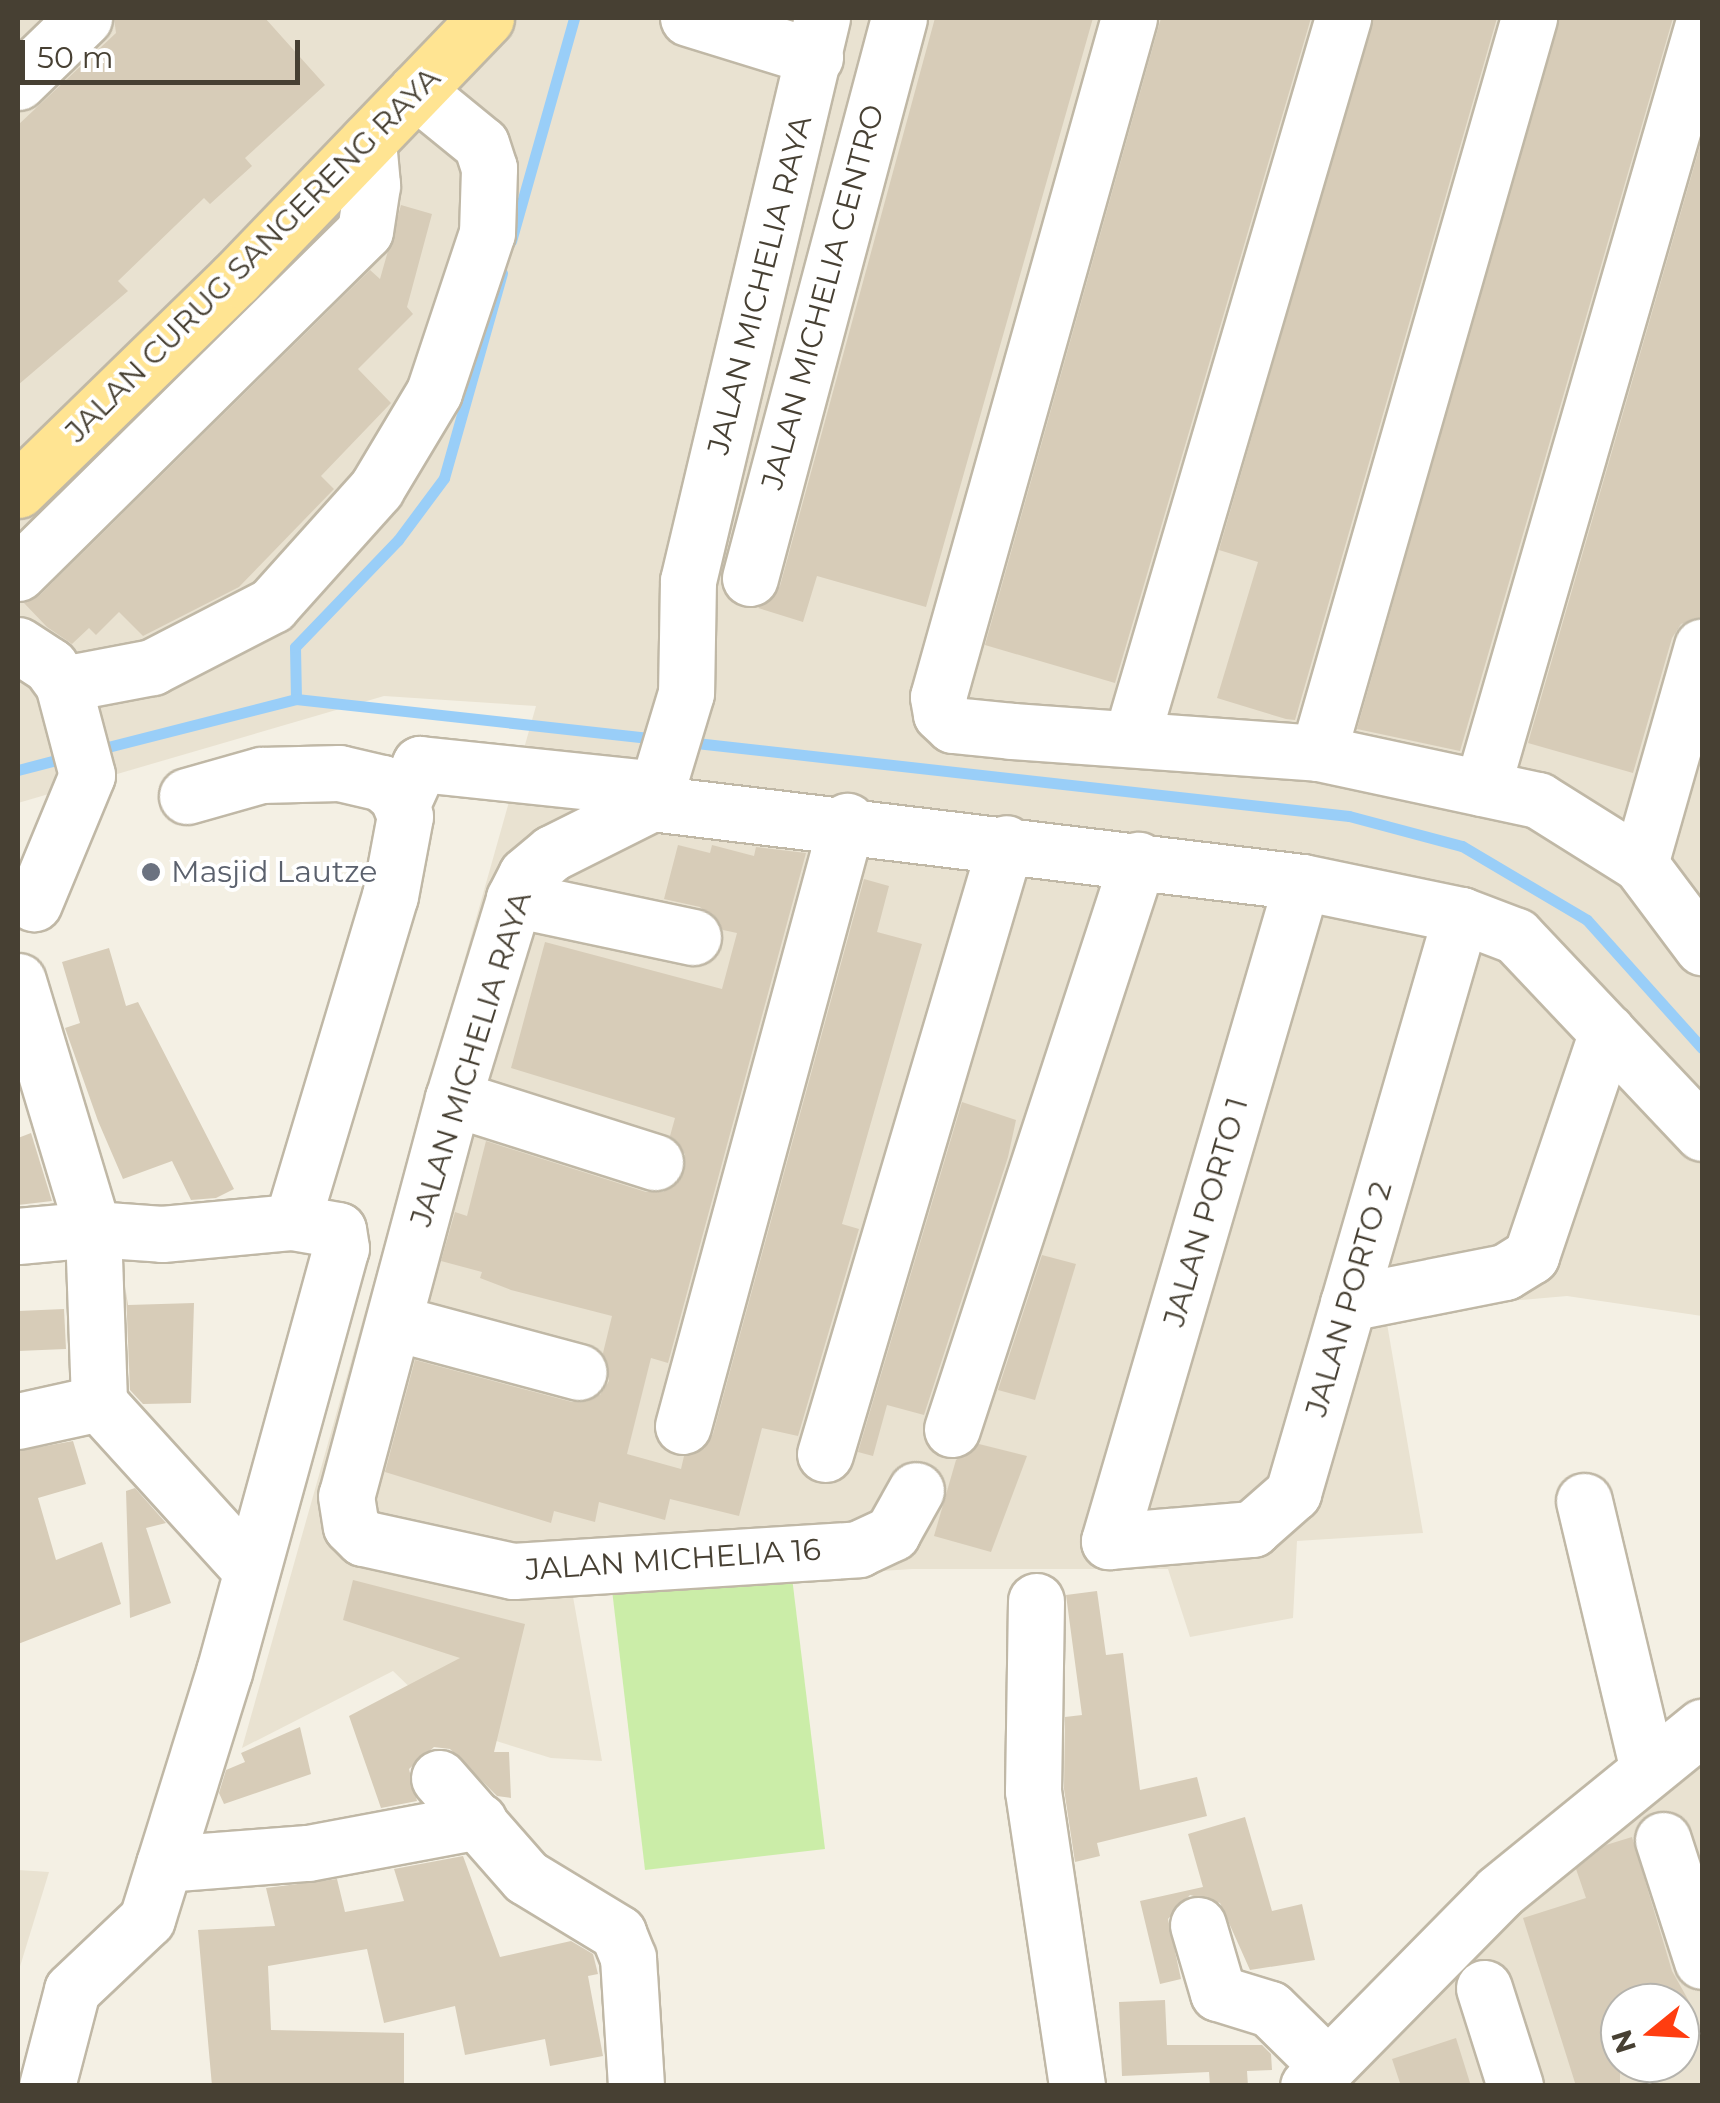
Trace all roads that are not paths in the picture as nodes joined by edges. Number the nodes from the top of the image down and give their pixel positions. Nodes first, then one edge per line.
1 (84, 18) edge
2 (899, 18) edge
3 (1130, 18) edge
4 (1343, 18) edge
5 (1528, 18) edge
6 (708, 23) edge
7 (464, 26) edge
8 (1702, 28) edge
9 (819, 37) edge
10 (18, 82) edge
11 (416, 91) junction
12 (368, 141) junction
13 (18, 490) edge
14 (18, 573) edge
15 (750, 578) dead end
16 (18, 645) edge
17 (1702, 647) edge
18 (68, 700) junction
19 (1131, 739) junction
20 (1318, 753) junction
21 (1482, 788) junction
22 (656, 790) junction
23 (188, 796) dead end
24 (402, 804) junction
25 (848, 822) junction
26 (1006, 842) junction
27 (1138, 860) junction
28 (1640, 864) junction
29 (1302, 882) junction
30 (514, 900) junction
31 (34, 903) dead end
32 (1461, 916) junction
33 (693, 937) dead end
34 (1702, 946) edge
35 (18, 981) edge
36 (1607, 1031) junction
37 (453, 1098) junction
38 (1702, 1133) edge
39 (654, 1162) dead end
40 (292, 1222) junction
41 (93, 1229) junction
42 (18, 1236) edge
43 (1348, 1303) junction
44 (396, 1323) junction
45 (579, 1372) dead end
46 (99, 1404) junction
47 (18, 1421) edge
48 (683, 1426) dead end
49 (952, 1429) dead end
50 (825, 1454) dead end
51 (916, 1490) dead end
52 (1584, 1501) dead end
53 (351, 1526) joint
54 (1109, 1541) joint
55 (251, 1570) junction
56 (1036, 1601) dead end
57 (1702, 1727) edge
58 (1647, 1766) junction
59 (439, 1778) dead end
60 (479, 1820) junction
61 (1663, 1840) dead end
62 (164, 1864) junction
63 (1198, 1925) dead end
64 (1702, 1960) edge
65 (1484, 1988) dead end
66 (1317, 2075) edge
67 (47, 2086) edge
68 (636, 2086) edge
69 (1077, 2086) edge
70 (1515, 2086) edge

1 - 10 street
2 - 15 street, JALAN MICHELIA CENTRO
3 - 19 street
4 - 19 street
5 - 20 street
6 - 9 street
7 - 11 main road, JALAN CURUG SANGERENG RAYA
8 - 21 street
9 - 22 street, JALAN MICHELIA RAYA
11 - 12 main road, JALAN CURUG SANGERENG RAYA
11 - 18 street
12 - 13 main road, JALAN CURUG SANGERENG RAYA
12 - 14 street
16 - 18 street
17 - 28 street
18 - 31 street
19 - 20 street
20 - 21 street
21 - 28 street
22 - 24 street
22 - 25 street
22 - 30 street, JALAN MICHELIA RAYA
23 - 24 street
24 - 40 street
25 - 26 street
25 - 48 street
26 - 27 street
26 - 50 street
27 - 29 street
27 - 49 street
28 - 34 street
29 - 32 street
29 - 54 street, JALAN PORTO 1
30 - 33 street
30 - 37 street, JALAN MICHELIA RAYA
32 - 36 street
32 - 43 street, JALAN PORTO 2
35 - 41 street
36 - 38 street
36 - 43 street
37 - 39 street
37 - 44 street, JALAN MICHELIA RAYA
40 - 41 street
40 - 55 street
41 - 42 street
41 - 46 street
43 - 54 street, JALAN PORTO 2
44 - 45 street
44 - 53 street, JALAN MICHELIA RAYA
46 - 47 street
46 - 55 street
51 - 53 street, JALAN MICHELIA 16
52 - 58 street
55 - 62 street
56 - 69 street
57 - 58 street
58 - 66 street
59 - 60 street
60 - 62 street
60 - 68 street
61 - 64 street
62 - 67 street
63 - 66 street
65 - 70 street

